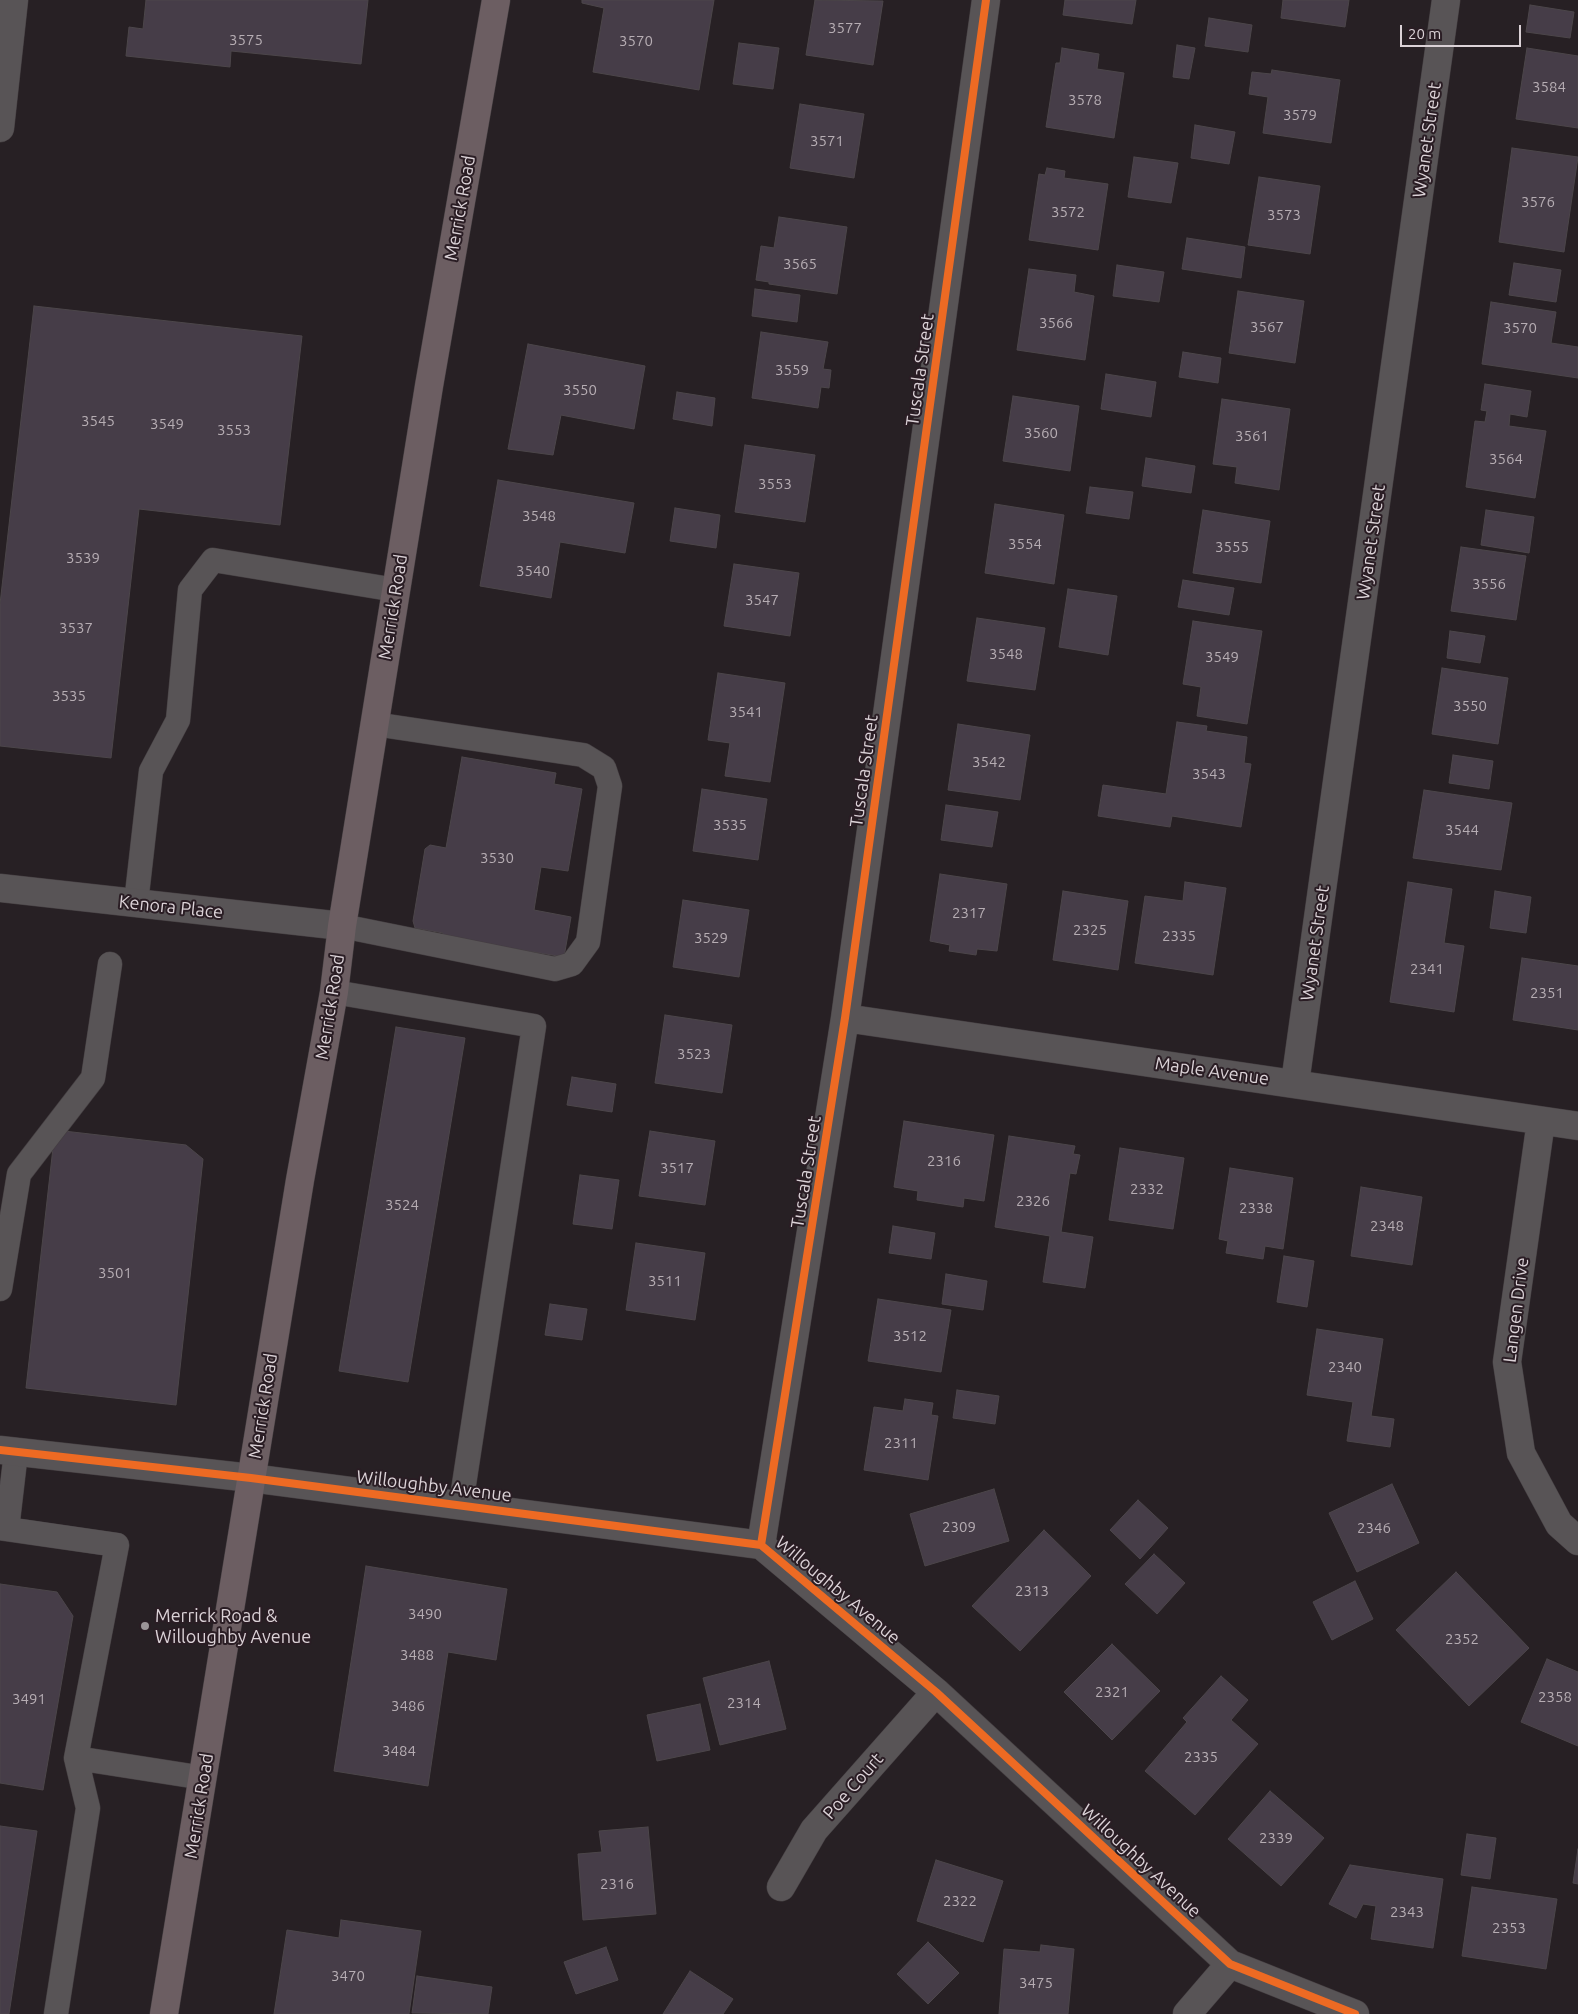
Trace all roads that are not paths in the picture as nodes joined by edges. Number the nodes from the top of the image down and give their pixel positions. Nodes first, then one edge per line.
1 (14, 0) edge
2 (496, 0) edge
3 (986, 0) edge
4 (1446, 0) edge
5 (0, 128) edge
6 (396, 590) junction
7 (374, 724) junction
8 (0, 888) edge
9 (136, 903) junction
10 (342, 926) junction
11 (110, 964) dead end
12 (334, 992) junction
13 (845, 1018) junction
14 (1295, 1083) junction
15 (1541, 1121) junction
16 (1578, 1126) edge
17 (0, 1289) edge
18 (8, 1451) edge
19 (251, 1478) junction
20 (461, 1504) junction
21 (3, 1528) edge
22 (1578, 1541) edge
23 (761, 1545) junction
24 (936, 1692) junction
25 (76, 1758) junction
26 (204, 1778) junction
27 (781, 1887) dead end
28 (1230, 1964) junction
29 (56, 2014) edge
30 (164, 2014) edge
31 (1187, 2014) edge
32 (1355, 2014) edge

1 - 5 street
2 - 6 main road, Merrick Road
3 - 13 street, Tuscala Street
4 - 14 street, Wyanet Street
6 - 7 main road, Merrick Road
6 - 9 lane
7 - 10 main road, Merrick Road
7 - 10 lane
8 - 9 street, Kenora Place
9 - 10 street, Kenora Place
10 - 12 main road, Merrick Road
11 - 17 lane
12 - 19 main road, Merrick Road
12 - 20 lane
13 - 14 street, Maple Avenue
13 - 23 street, Tuscala Street
14 - 15 street, Maple Avenue
15 - 16 street, Maple Avenue
15 - 22 street, Langen Drive
18 - 19 street, Willoughby Avenue
18 - 21 lane
19 - 20 street, Willoughby Avenue
19 - 26 main road, Merrick Road
20 - 23 street, Willoughby Avenue
21 - 25 lane
23 - 24 street, Willoughby Avenue
24 - 27 street, Poe Court
24 - 28 street, Willoughby Avenue
25 - 26 lane
25 - 29 lane
26 - 30 main road, Merrick Road
28 - 31 street
28 - 32 street, Willoughby Avenue

